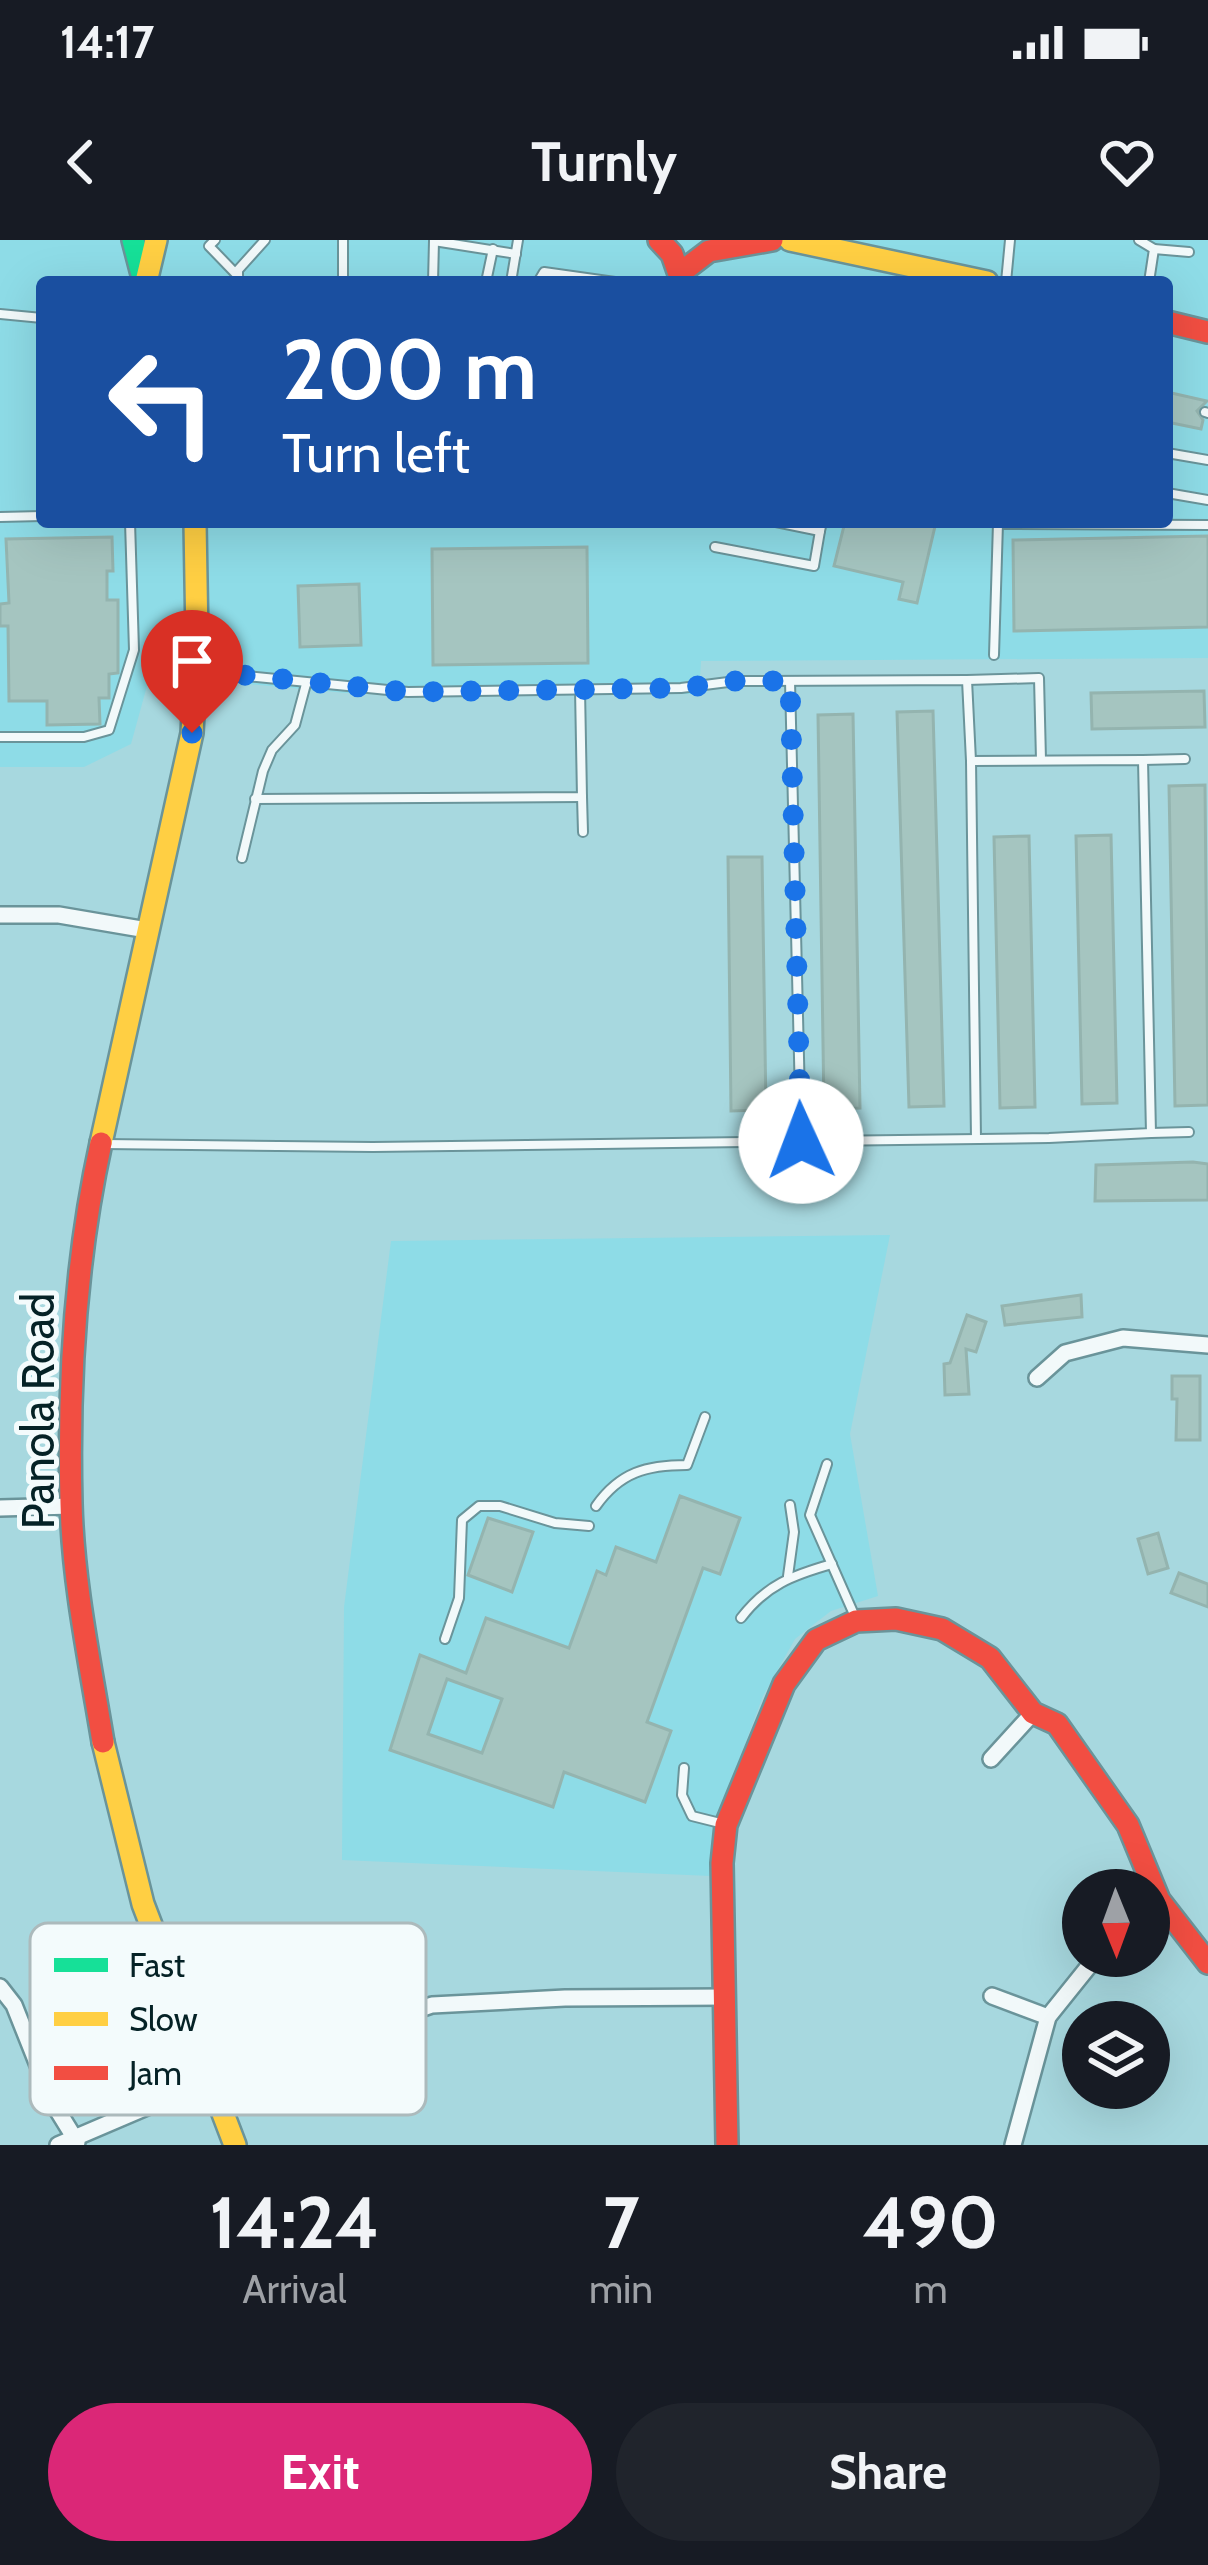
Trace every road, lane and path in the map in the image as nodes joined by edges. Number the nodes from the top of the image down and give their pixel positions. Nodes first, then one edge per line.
1 (133, 240) edge
2 (156, 240) edge
3 (215, 240) edge
4 (265, 240) edge
5 (343, 240) edge
6 (518, 240) edge
7 (658, 240) edge
8 (772, 240) edge
9 (790, 240) edge
10 (1010, 240) edge
11 (1139, 240) edge
12 (434, 241) edge
13 (493, 249) junction
14 (1154, 249) junction
15 (1189, 252) dead end
16 (516, 254) junction
17 (143, 276) edge
18 (147, 276) edge
19 (235, 276) edge
20 (238, 276) edge
21 (343, 276) edge
22 (434, 276) edge
23 (487, 276) edge
24 (513, 276) edge
25 (542, 276) edge
26 (582, 276) edge
27 (678, 276) edge
28 (680, 276) edge
29 (959, 276) edge
30 (1007, 276) edge
31 (1150, 276) edge
32 (0, 314) edge
33 (36, 317) edge
34 (1173, 323) edge
35 (1208, 332) edge
36 (1173, 454) edge
37 (1208, 460) edge
38 (1173, 495) edge
39 (1208, 500) edge
40 (0, 517) edge
41 (36, 517) edge
42 (1173, 526) edge
43 (1208, 526) edge
44 (130, 528) edge
45 (195, 528) edge
46 (821, 528) edge
47 (998, 528) edge
48 (715, 547) dead end
49 (994, 655) dead end
50 (195, 670) junction
51 (967, 680) junction
52 (790, 681) junction
53 (306, 684) junction
54 (580, 689) junction
55 (0, 737) edge
56 (1185, 759) dead end
57 (1041, 760) junction
58 (1143, 760) junction
59 (971, 761) junction
60 (582, 796) junction
61 (256, 799) junction
62 (583, 832) dead end
63 (242, 858) dead end
64 (0, 915) edge
65 (147, 930) junction
66 (1189, 1132) dead end
67 (1150, 1133) junction
68 (976, 1139) junction
69 (801, 1141) junction
70 (100, 1144) junction
71 (1208, 1346) edge
72 (1036, 1378) dead end
73 (705, 1418) dead end
74 (827, 1464) dead end
75 (596, 1505) dead end
76 (790, 1505) dead end
77 (71, 1506) junction
78 (0, 1508) edge
79 (589, 1526) dead end
80 (832, 1564) junction
81 (788, 1576) junction
82 (741, 1618) dead end
83 (856, 1621) junction
84 (445, 1639) dead end
85 (1033, 1713) junction
86 (991, 1759) dead end
87 (684, 1768) dead end
88 (726, 1825) junction
89 (1142, 1869) edge
90 (1170, 1922) edge
91 (150, 1923) edge
92 (1208, 1964) edge
93 (1080, 1977) edge
94 (0, 1987) edge
95 (992, 1996) dead end
96 (727, 1997) junction
97 (426, 2007) edge
98 (1048, 2018) junction
99 (30, 2045) edge
100 (61, 2115) edge
101 (134, 2115) edge
102 (223, 2115) edge
103 (77, 2141) edge
104 (58, 2145) edge
105 (235, 2145) edge
106 (727, 2145) edge
107 (1013, 2145) edge

1 - 17 main road
2 - 18 main road
3 - 19 lane
4 - 20 lane
5 - 21 lane
6 - 16 lane
7 - 27 main road
8 - 28 main road
9 - 29 main road
10 - 30 lane
11 - 14 lane
12 - 13 lane
12 - 22 lane
13 - 16 lane
13 - 23 lane
14 - 15 lane
14 - 31 lane
16 - 24 lane
25 - 26 lane
32 - 33 lane
34 - 35 main road
36 - 37 lane
38 - 39 lane
40 - 41 lane
42 - 43 lane
44 - 55 lane
45 - 50 main road, Panola Road
46 - 48 lane
47 - 49 lane
50 - 53 lane
50 - 65 main road, Panola Road
51 - 52 lane
51 - 57 lane
51 - 59 lane
52 - 54 lane
52 - 69 lane
53 - 54 lane
53 - 61 lane
54 - 60 lane
56 - 58 lane
57 - 58 lane
57 - 59 lane
58 - 67 lane
59 - 68 lane
60 - 61 lane
60 - 62 lane
61 - 63 lane
64 - 65 street
65 - 70 main road, Panola Road
66 - 67 lane
67 - 68 lane
68 - 69 lane
69 - 70 lane
70 - 77 main road, Panola Road
71 - 72 street
73 - 75 lane
74 - 80 lane
76 - 81 lane
77 - 78 street
77 - 91 main road, Panola Road
79 - 84 lane
80 - 81 lane
80 - 83 lane
81 - 82 lane
83 - 85 main road
83 - 88 main road
85 - 86 street
85 - 89 main road
87 - 88 lane
88 - 96 main road
90 - 92 main road
93 - 98 street
94 - 99 street
95 - 98 street
96 - 97 street
96 - 106 main road
98 - 107 street
100 - 103 street
101 - 103 street
102 - 105 main road, Panola Road
103 - 104 street

